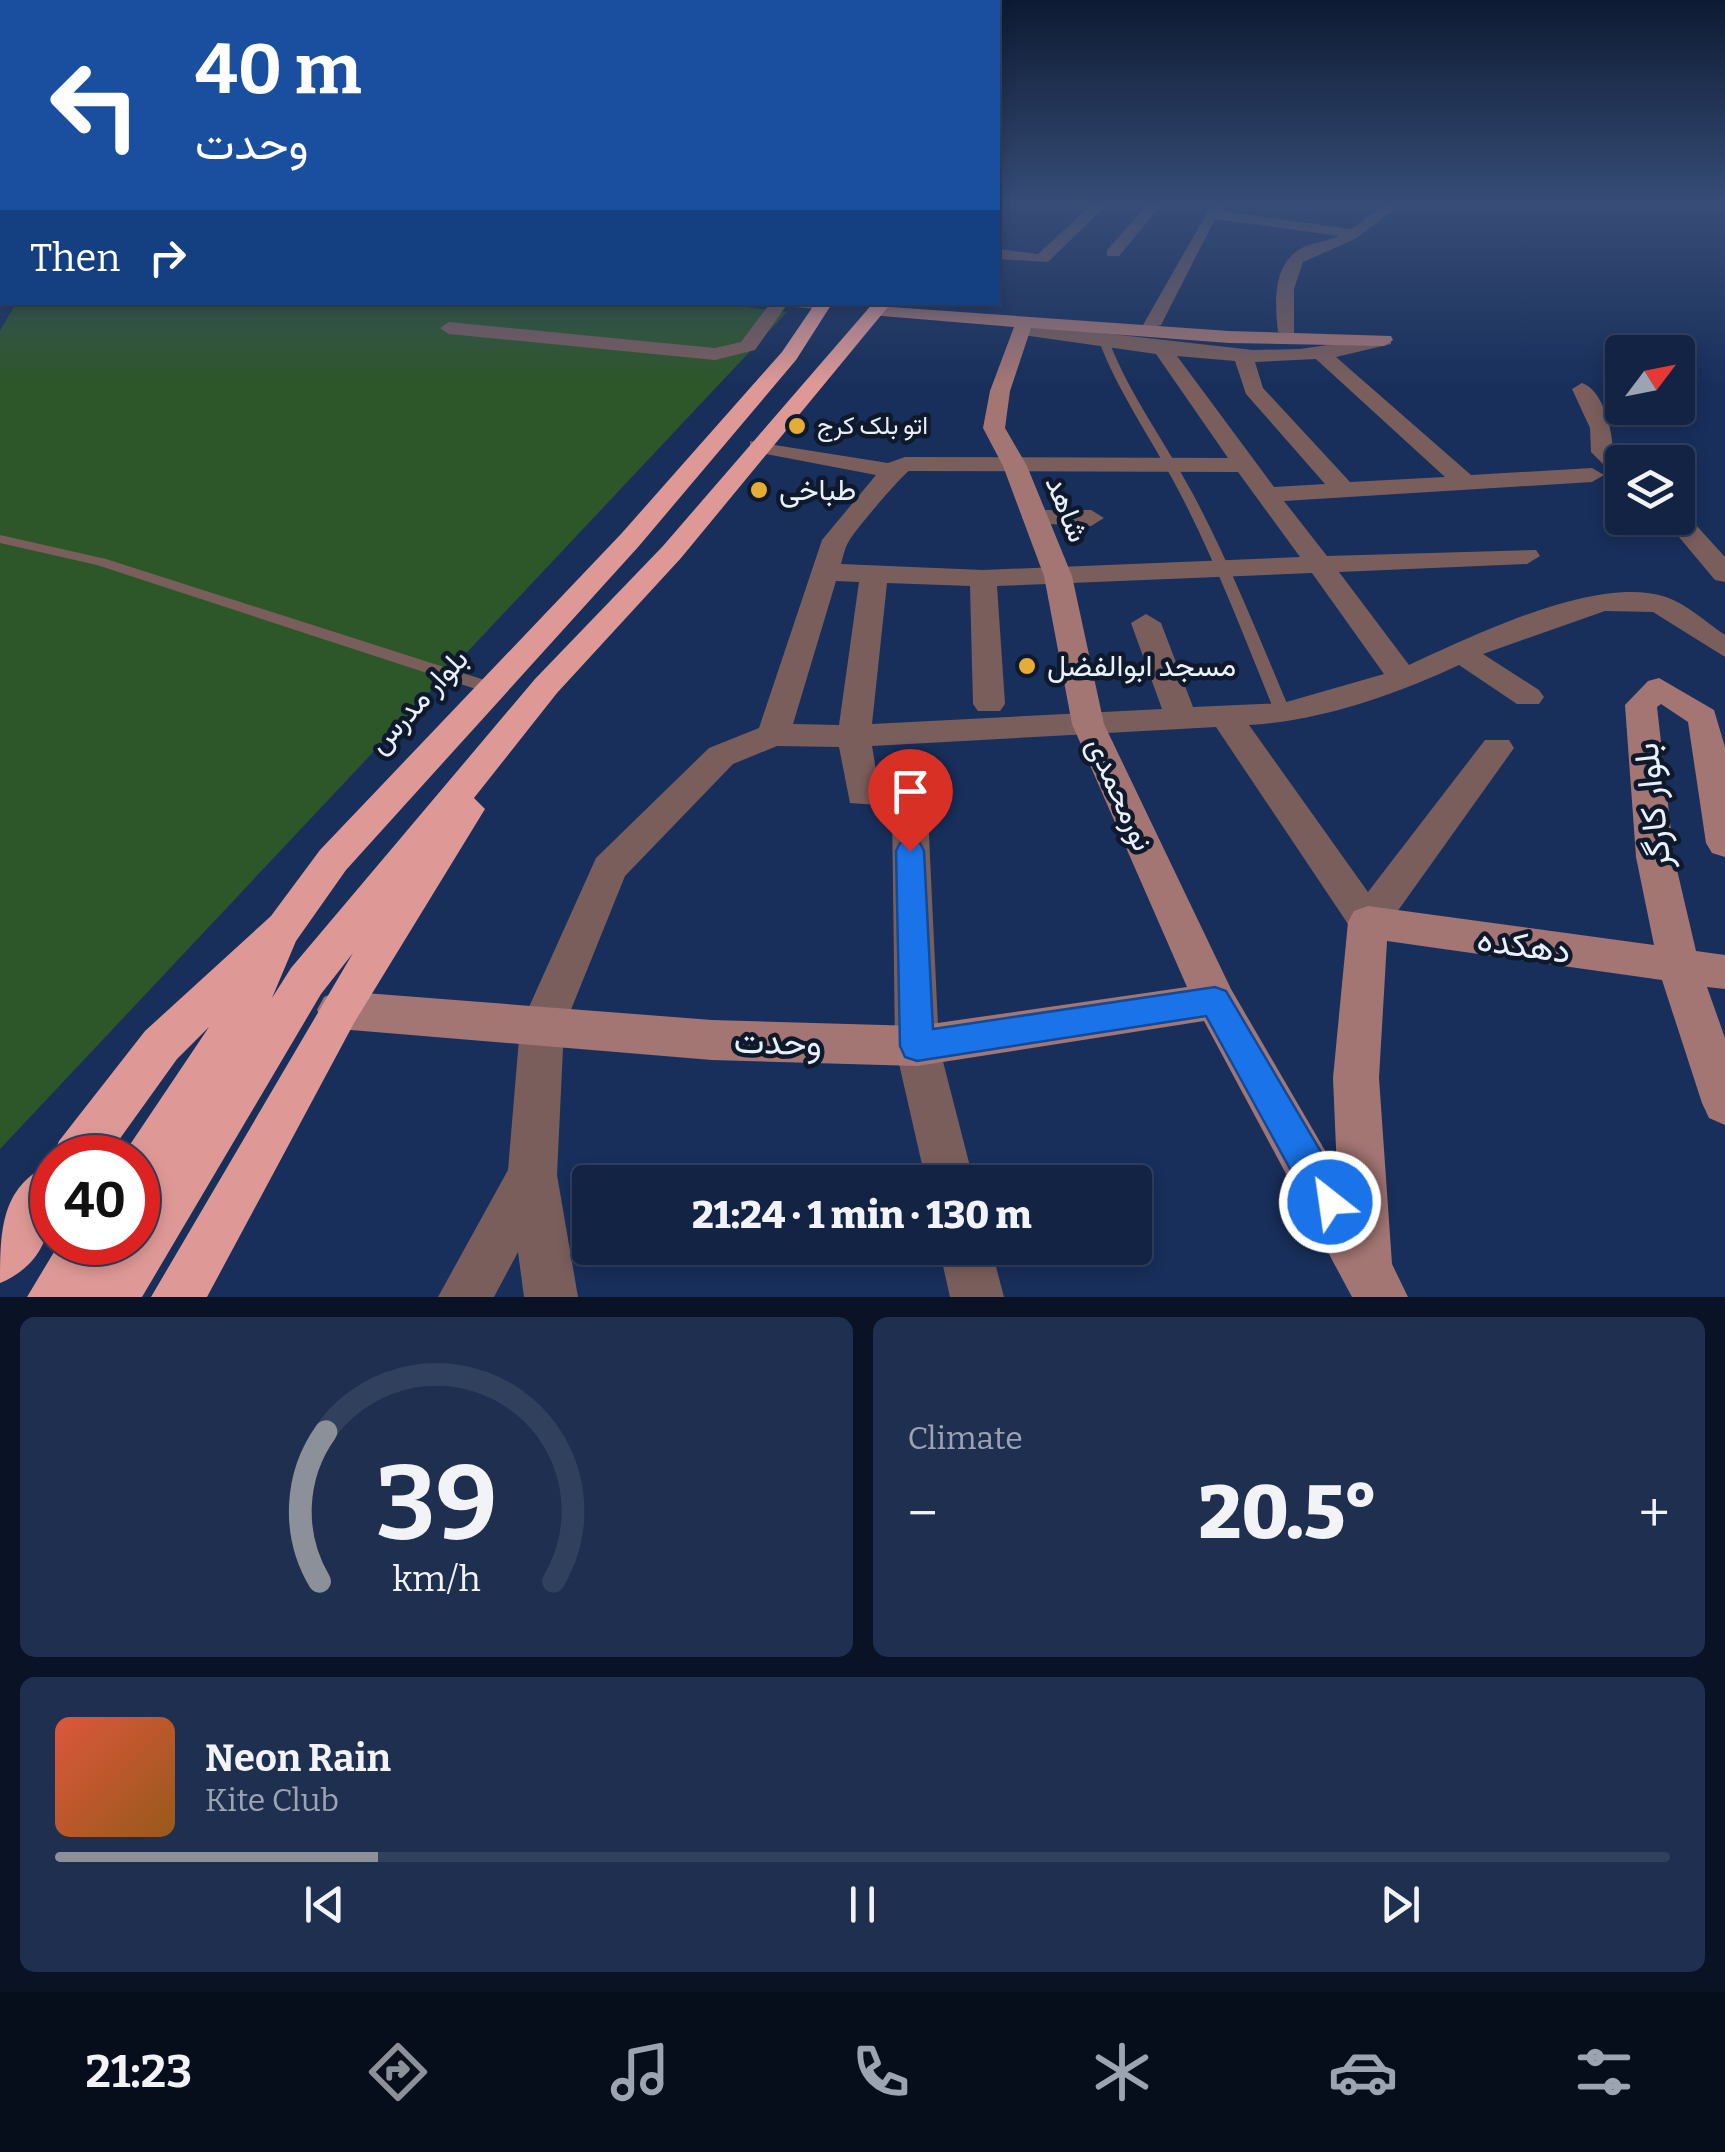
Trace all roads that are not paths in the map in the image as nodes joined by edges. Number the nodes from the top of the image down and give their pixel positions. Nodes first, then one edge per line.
1 (1181, 265) edge
2 (1294, 265) edge
3 (778, 305) edge
4 (812, 305) edge
5 (970, 305) edge
6 (880, 307) edge
7 (1152, 325) junction
8 (1023, 327) junction
9 (448, 328) dead end
10 (1287, 332) junction
11 (1384, 340) junction
12 (1104, 341) junction
13 (1160, 348) junction
14 (1243, 353) junction
15 (1324, 356) junction
16 (1582, 389) dead end
17 (758, 446) junction
18 (1605, 455) edge
19 (1241, 465) junction
20 (1015, 466) junction
21 (1172, 466) junction
22 (891, 470) junction
23 (1592, 475) dead end
24 (1465, 482) junction
25 (1344, 490) junction
26 (1264, 494) junction
27 (1035, 518) junction
28 (1090, 518) dead end
29 (1691, 535) edge
30 (0, 539) edge
31 (1527, 556) dead end
32 (1323, 565) junction
33 (1224, 570) junction
34 (824, 572) junction
35 (874, 574) junction
36 (1725, 574) edge
37 (1058, 576) junction
38 (982, 578) junction
39 (1146, 622) dead end
40 (1725, 648) edge
41 (1460, 653) junction
42 (1402, 679) junction
43 (546, 686) junction
44 (491, 688) junction
45 (1528, 696) dead end
46 (989, 704) dead end
47 (1282, 713) junction
48 (1226, 717) junction
49 (1182, 720) junction
50 (1088, 724) junction
51 (773, 734) junction
52 (854, 736) junction
53 (1497, 748) dead end
54 (1725, 843) edge
55 (1368, 922) junction
56 (285, 927) junction
57 (1679, 968) junction
58 (1725, 972) edge
59 (1215, 1001) junction
60 (339, 1010) junction
61 (542, 1027) junction
62 (917, 1046) junction
63 (1725, 1103) edge
64 (93, 1135) edge
65 (160, 1140) edge
66 (946, 1165) edge
67 (532, 1176) junction
68 (30, 1218) edge
69 (0, 1258) edge
70 (76, 1265) edge
71 (969, 1265) edge
72 (1374, 1283) edge
73 (54, 1297) edge
74 (112, 1297) edge
75 (178, 1297) edge
76 (466, 1297) edge
77 (551, 1297) edge
78 (977, 1297) edge

1 - 7 street
2 - 10 street
3 - 9 street
4 - 44 highway, بلوار مدرس
5 - 7 street
6 - 8 street
6 - 17 highway
7 - 10 street
8 - 11 street
8 - 12 street
8 - 20 street
10 - 11 street
11 - 15 street
12 - 13 street
12 - 21 lane
13 - 14 street
13 - 19 street
14 - 15 street
14 - 25 street
15 - 24 street
16 - 18 street
17 - 22 street
17 - 43 highway
19 - 21 street
19 - 26 street
20 - 21 street
20 - 22 street
20 - 27 street, شاهد
21 - 33 lane
22 - 34 street
23 - 24 street
24 - 25 street
25 - 26 street
26 - 32 street
27 - 28 street
27 - 37 street, شاهد
29 - 36 street
30 - 44 lane
31 - 32 street
32 - 33 street
32 - 42 street
33 - 37 street
33 - 47 lane
34 - 35 street
34 - 51 street
35 - 38 street
35 - 52 street
37 - 38 street
37 - 50 street, نورمحمدی
38 - 46 street
39 - 49 street
40 - 41 street
41 - 42 street
41 - 45 street
42 - 47 street
43 - 60 highway
43 - 74 highway
44 - 56 highway, بلوار مدرس
47 - 48 street
48 - 49 street
48 - 55 street
49 - 50 street
50 - 52 street
50 - 59 street, نورمحمدی
51 - 52 street
51 - 61 street
52 - 62 street
53 - 55 street
54 - 57 street, بلوار کارگر
55 - 57 street, دهکده
55 - 72 street
56 - 64 highway, بلوار مدرس
56 - 65 highway
57 - 58 street, دهکده
57 - 63 street, بلوار کارگر
59 - 62 street, وحدت
59 - 72 street, نورمحمدی
60 - 61 street, وحدت
60 - 75 highway
61 - 62 street, وحدت
61 - 67 street
62 - 66 street
67 - 76 street
67 - 77 street
68 - 69 highway
70 - 73 highway
71 - 78 street

